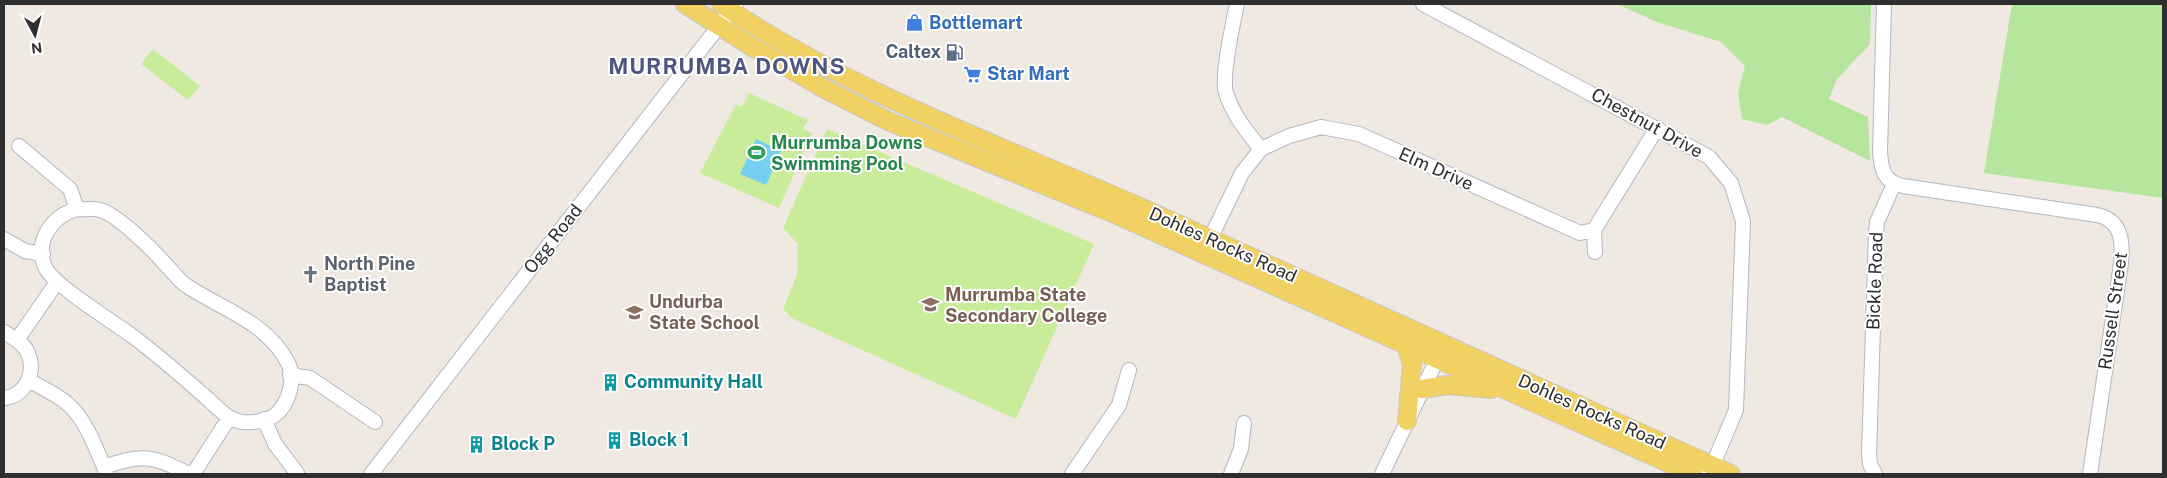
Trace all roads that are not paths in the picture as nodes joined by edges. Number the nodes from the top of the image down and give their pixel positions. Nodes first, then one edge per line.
1 (685, 4) edge
2 (1237, 4) edge
3 (1423, 4) edge
4 (1884, 4) edge
5 (729, 6) edge
6 (718, 27) junction
7 (1657, 128) junction
8 (19, 146) dead end
9 (1261, 149) junction
10 (1894, 184) junction
11 (77, 209) junction
12 (1594, 230) junction
13 (4, 239) edge
14 (1210, 239) junction
15 (1595, 252) dead end
16 (44, 254) junction
17 (57, 282) junction
18 (4, 332) edge
19 (17, 340) junction
20 (1406, 345) junction
21 (1440, 352) junction
22 (1129, 370) dead end
23 (290, 375) junction
24 (29, 380) junction
25 (1422, 389) junction
26 (1511, 392) junction
27 (4, 398) edge
28 (229, 418) junction
29 (264, 419) junction
30 (1407, 421) junction
31 (375, 422) dead end
32 (1244, 422) dead end
33 (1711, 470) edge
34 (105, 471) edge
35 (297, 473) dead end
36 (191, 474) edge
37 (371, 474) edge
38 (1072, 474) edge
39 (1231, 474) edge
40 (1382, 474) edge
41 (1693, 474) edge
42 (1731, 474) edge
43 (1875, 474) edge
44 (2090, 474) edge

1 - 6 main road, Dohles Rocks Road
2 - 9 street
3 - 7 street, Chestnut Drive
4 - 10 street
5 - 6 street, Ogg Road
5 - 14 main road, Dohles Rocks Road
6 - 20 main road, Dohles Rocks Road
6 - 37 street, Ogg Road
7 - 12 street
7 - 33 street, Chestnut Drive
8 - 11 street
9 - 12 street, Elm Drive
9 - 14 street, Elm Drive
10 - 43 street, Bickle Road
10 - 44 street, Russell Street
11 - 16 street
11 - 23 street
12 - 15 street
13 - 16 street
14 - 21 main road, Dohles Rocks Road
16 - 17 street
17 - 19 street
17 - 28 street
18 - 19 street
19 - 24 street
20 - 21 main road, Dohles Rocks Road
20 - 30 main road
21 - 25 street
21 - 26 main road, Dohles Rocks Road
21 - 33 main road, Dohles Rocks Road
22 - 38 street
23 - 29 street
23 - 31 street
24 - 27 street
24 - 34 street
25 - 26 main road
25 - 30 street
26 - 41 main road, Dohles Rocks Road
28 - 29 street
28 - 36 street
29 - 35 street
30 - 40 street
32 - 39 street
33 - 42 main road, Dohles Rocks Road
34 - 36 street

